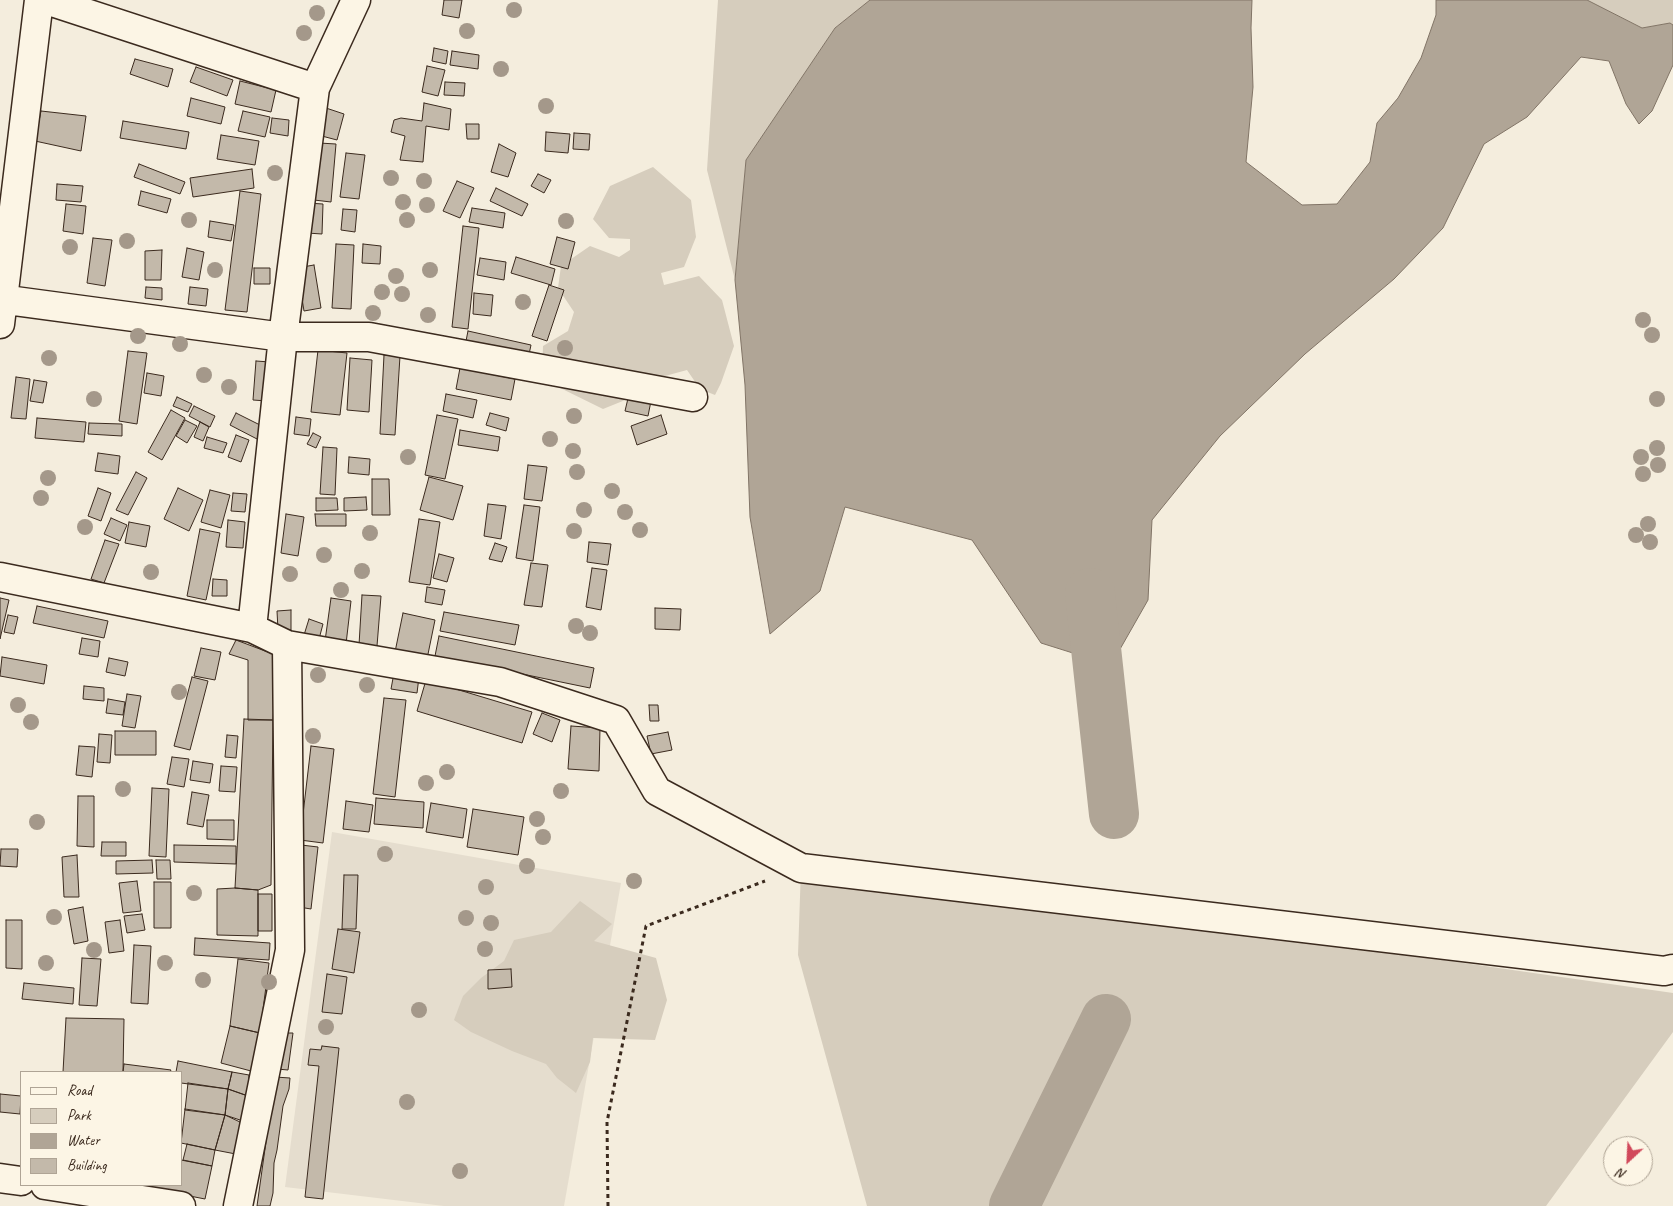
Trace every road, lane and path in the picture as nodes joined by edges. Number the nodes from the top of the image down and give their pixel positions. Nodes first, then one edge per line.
1 (39, 0) edge
2 (46, 0) edge
3 (356, 0) edge
4 (315, 88) junction
5 (1, 307) edge
6 (283, 336) junction
7 (692, 397) dead end
8 (0, 576) edge
9 (252, 628) junction
10 (287, 645) junction
11 (801, 868) junction
12 (1673, 969) edge
13 (0, 1178) edge
14 (20, 1181) edge
15 (51, 1186) edge
16 (180, 1206) edge
17 (238, 1206) edge
18 (608, 1206) edge

1 - 5 street
2 - 4 street
3 - 4 street
4 - 6 street
5 - 6 street
6 - 7 street
6 - 9 street
8 - 9 street
9 - 10 street
10 - 11 street
10 - 17 street
11 - 12 street
11 - 18 path
13 - 14 street
15 - 16 street

